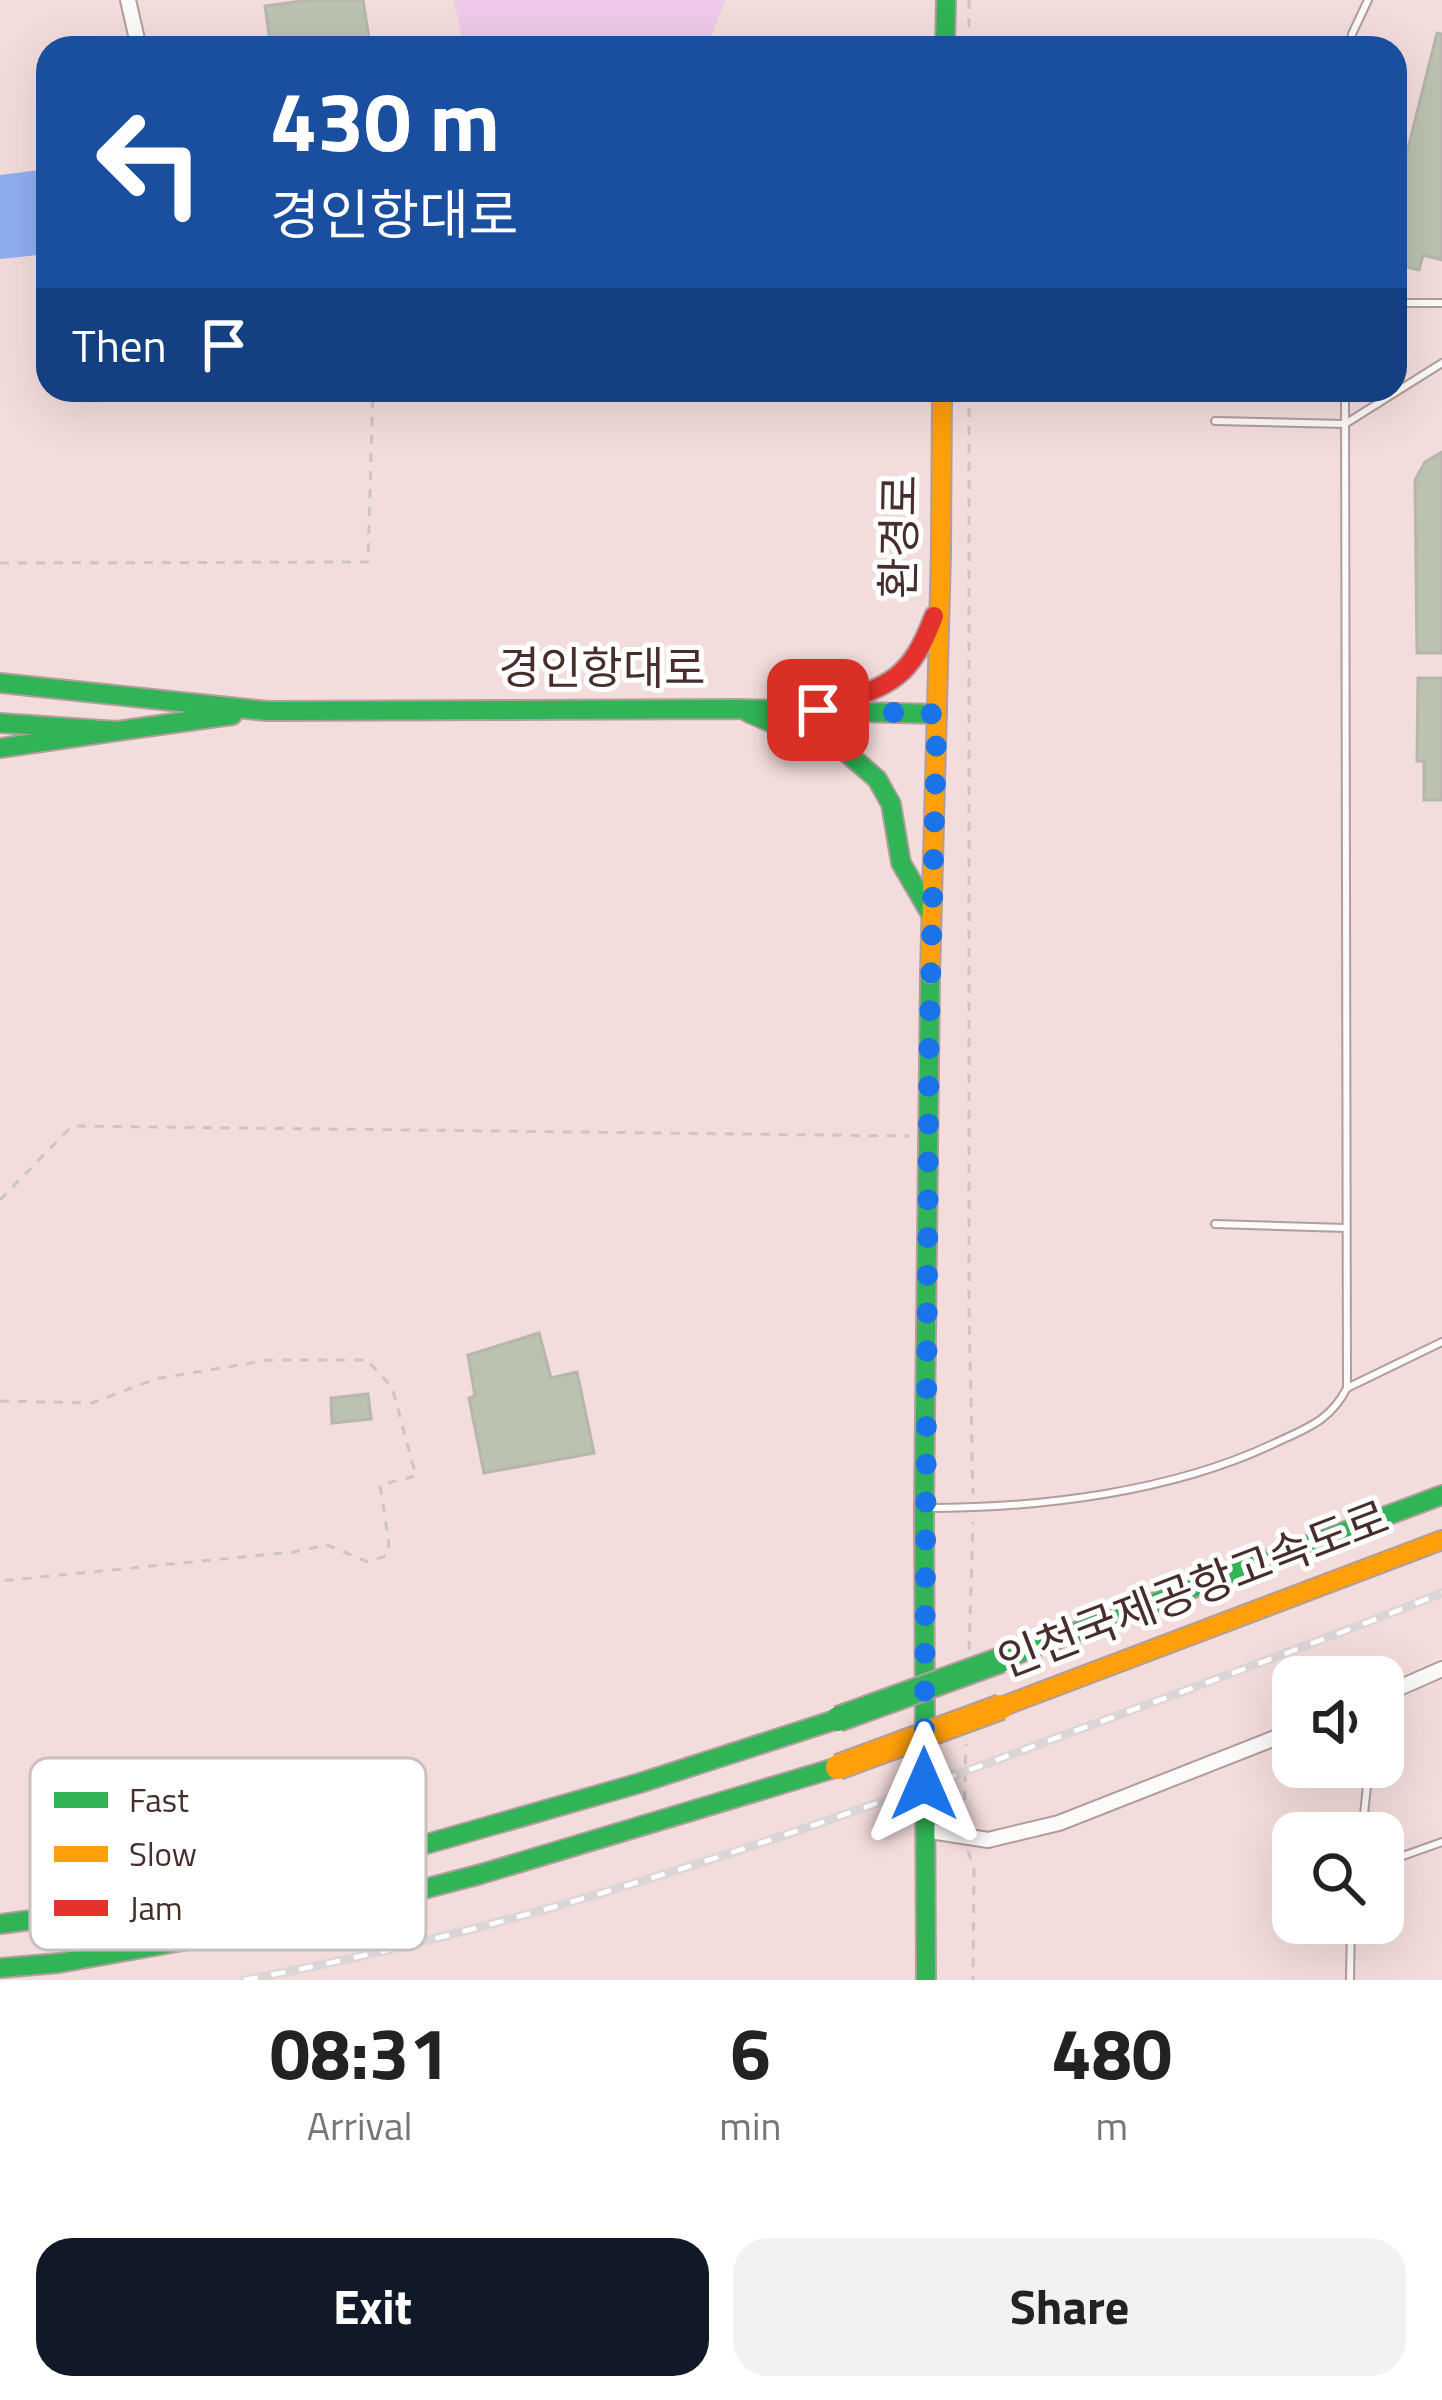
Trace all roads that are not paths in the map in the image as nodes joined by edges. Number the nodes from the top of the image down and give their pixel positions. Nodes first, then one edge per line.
1 (128, 0) edge
2 (946, 0) edge
3 (1368, 0) edge
4 (137, 36) edge
5 (945, 36) edge
6 (1353, 36) edge
7 (1407, 302) edge
8 (1442, 303) edge
9 (1442, 363) edge
10 (1407, 385) edge
11 (942, 402) edge
12 (1345, 402) edge
13 (1380, 402) edge
14 (1215, 421) dead end
15 (1345, 424) junction
16 (941, 552) junction
17 (0, 683) edge
18 (739, 709) junction
19 (818, 710) junction
20 (267, 711) junction
21 (937, 714) junction
22 (0, 723) edge
23 (117, 731) junction
24 (0, 748) edge
25 (931, 916) junction
26 (1215, 1224) dead end
27 (1346, 1228) junction
28 (1442, 1342) edge
29 (1347, 1388) junction
30 (1442, 1495) edge
31 (924, 1508) junction
32 (1442, 1540) edge
33 (1442, 1669) edge
34 (1404, 1686) edge
35 (1272, 1739) edge
36 (924, 1830) junction
37 (1442, 1842) edge
38 (426, 1844) edge
39 (1404, 1856) edge
40 (426, 1888) edge
41 (30, 1920) edge
42 (0, 1924) edge
43 (1351, 1944) edge
44 (131, 1950) edge
45 (0, 1968) edge
46 (926, 1980) edge
47 (1350, 1980) edge

1 - 4 street
2 - 5 main road
3 - 6 lane
7 - 8 lane
9 - 10 lane
11 - 16 main road, 환경로
12 - 15 lane
13 - 15 lane
14 - 15 lane
15 - 27 lane
16 - 19 main road
16 - 21 main road, 환경로
17 - 20 main road, 경인항대로
18 - 19 main road, 경인항대로
18 - 20 main road, 경인항대로
18 - 25 main road
19 - 21 main road, 경인항대로
20 - 23 main road, 경인항대로
21 - 25 main road, 환경로
22 - 23 main road, 경인항대로
23 - 24 main road
25 - 31 main road, 환경로
26 - 27 lane
27 - 29 lane
28 - 29 lane
29 - 31 lane
30 - 38 main road, 인천국제공항고속도로, bridge
31 - 36 main road, 환경로
32 - 40 main road, 인천국제공항고속도로, bridge
33 - 34 street
35 - 36 street
36 - 46 main road, 환경로
37 - 39 lane
41 - 42 main road, 인천국제공항고속도로, bridge
43 - 47 lane
44 - 45 main road, 인천국제공항고속도로, bridge

